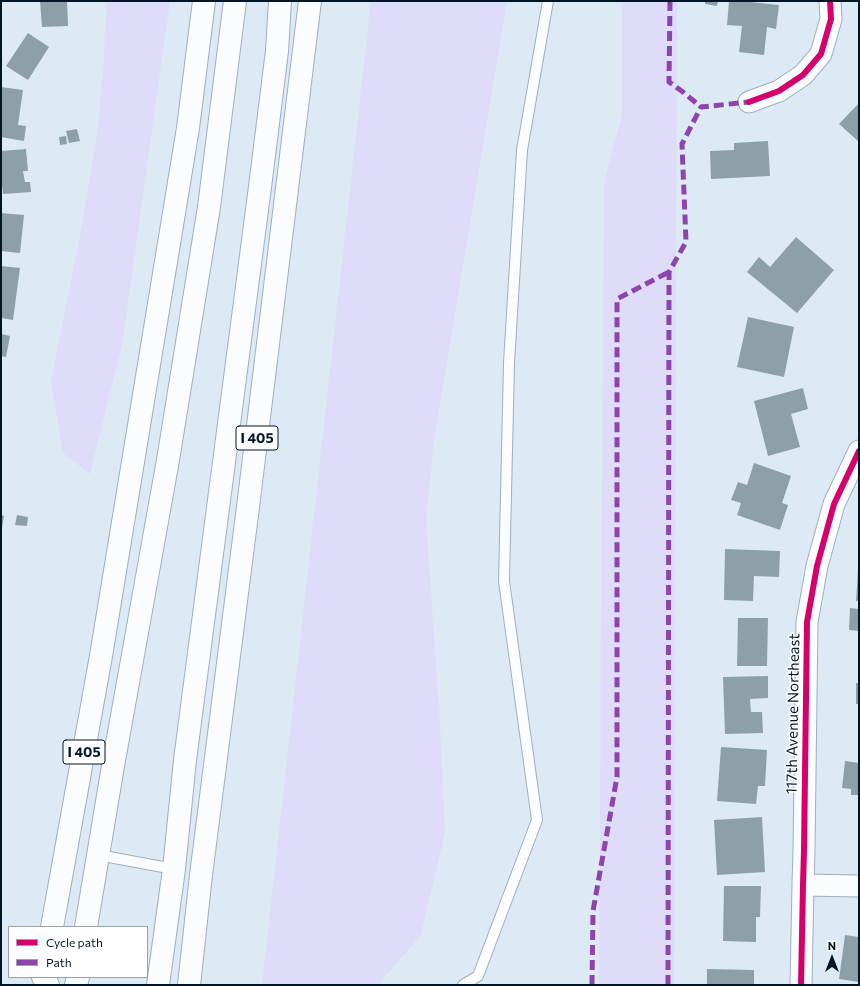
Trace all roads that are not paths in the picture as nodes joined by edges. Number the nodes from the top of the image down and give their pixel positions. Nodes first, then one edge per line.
1 (204, 1) edge
2 (235, 1) edge
3 (280, 1) edge
4 (310, 1) edge
5 (548, 1) edge
6 (831, 10) edge
7 (749, 102) dead end
8 (859, 451) edge
9 (98, 855) junction
10 (174, 870) junction
11 (803, 884) junction
12 (859, 886) edge
13 (52, 926) edge
14 (86, 926) edge
15 (158, 985) edge
16 (189, 985) edge
17 (463, 985) edge
18 (801, 985) edge

1 - 13 highway, I 405
2 - 9 highway, I 405
3 - 10 highway, I 405
4 - 16 highway, I 405
5 - 17 lane
6 - 7 street
8 - 11 street, 117th Avenue Northeast
9 - 10 lane
9 - 14 highway, I 405
10 - 15 highway, I 405
11 - 12 street
11 - 18 street, 117th Avenue Northeast

